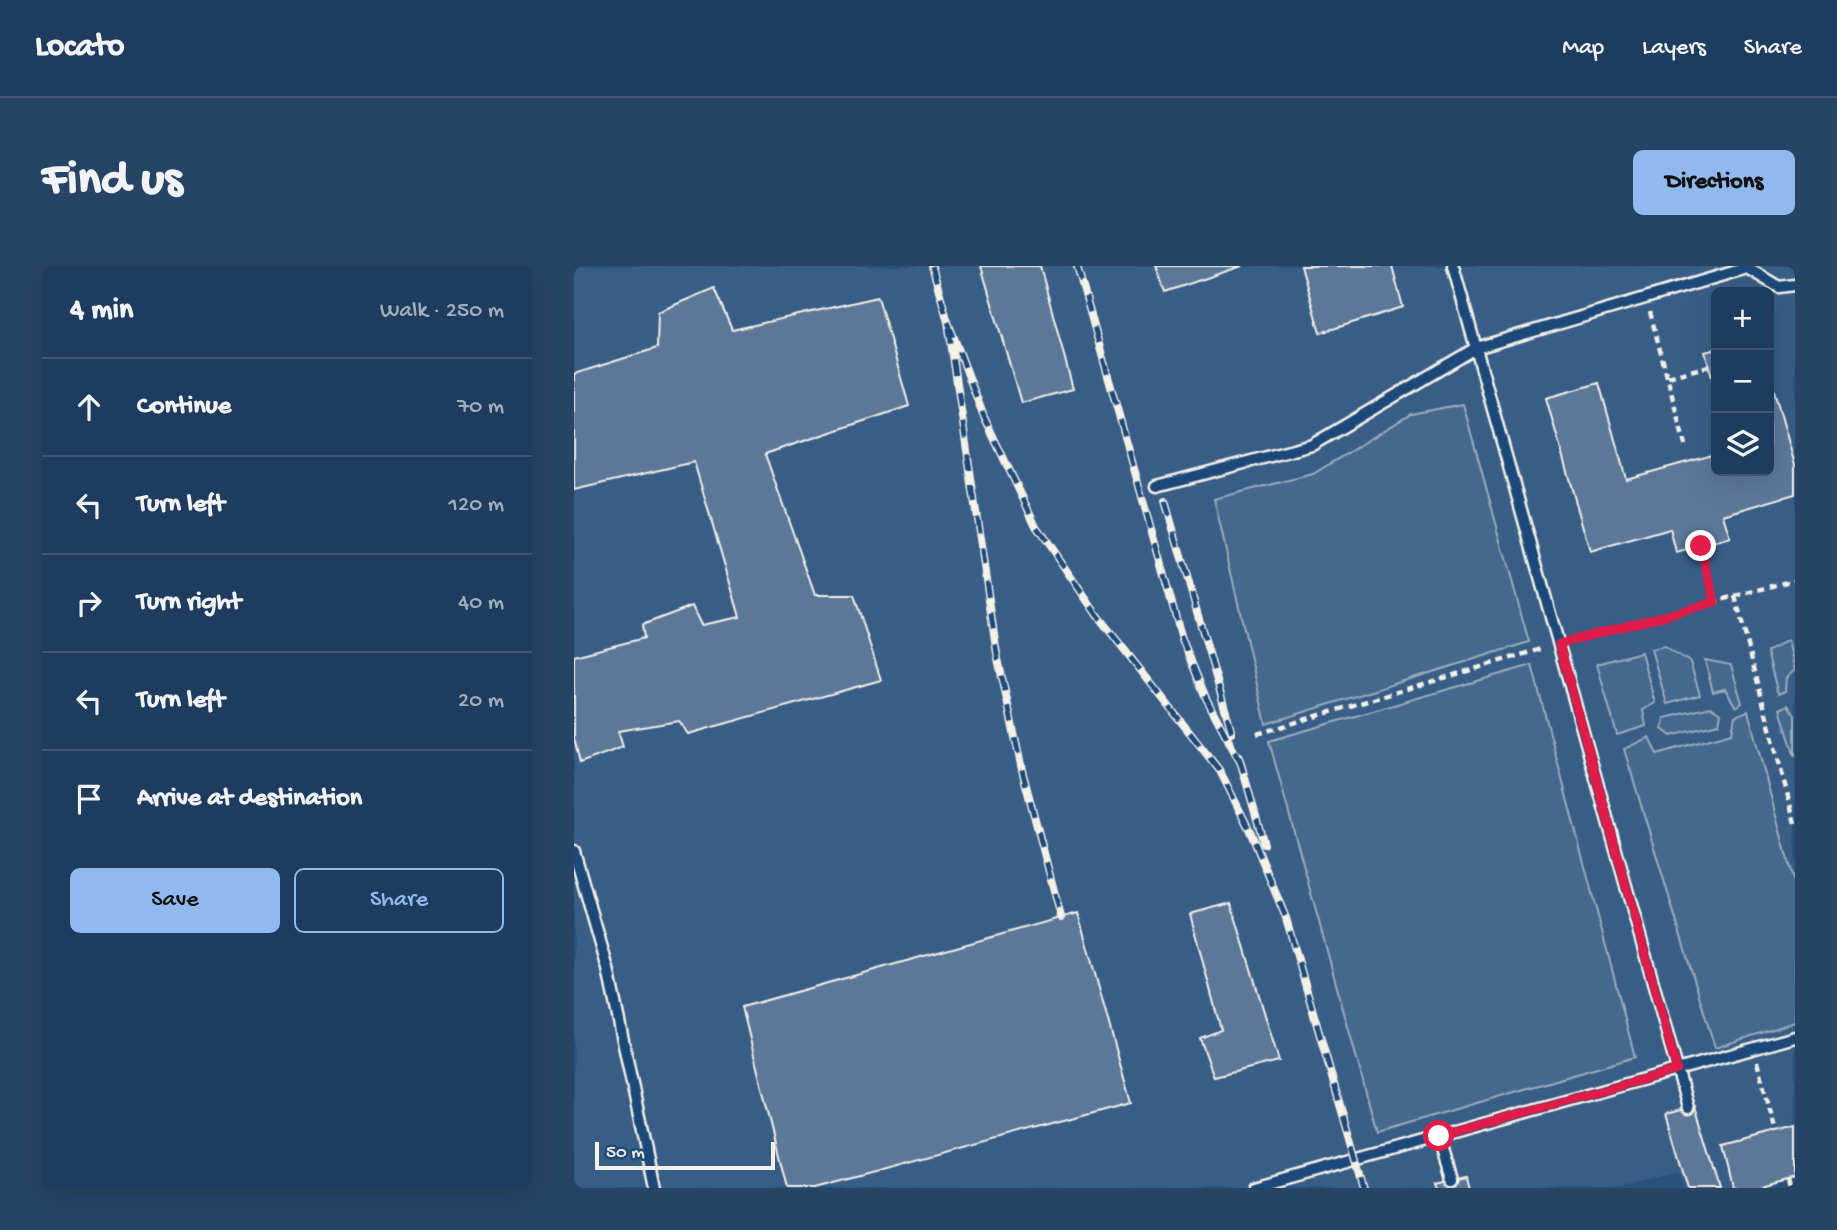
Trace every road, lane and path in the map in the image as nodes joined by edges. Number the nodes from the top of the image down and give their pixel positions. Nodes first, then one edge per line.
1 (1453, 266) edge
2 (1795, 285) edge
3 (1647, 298) junction
4 (1476, 348) junction
5 (1709, 366) dead end
6 (1668, 377) junction
7 (1685, 444) dead end
8 (1157, 486) dead end
9 (1701, 546) dead end
10 (1795, 580) edge
11 (1735, 596) junction
12 (1715, 602) junction
13 (1559, 644) junction
14 (1257, 734) dead end
15 (1795, 823) edge
16 (574, 851) edge
17 (1795, 1037) edge
18 (1754, 1049) junction
19 (1677, 1070) junction
20 (1688, 1108) dead end
21 (1776, 1132) dead end
22 (1439, 1136) junction
23 (1452, 1179) dead end
24 (1788, 1179) dead end
25 (654, 1188) edge
26 (1254, 1188) edge
27 (1790, 1188) edge

1 - 4 lane
2 - 3 lane
3 - 4 lane
3 - 6 path
4 - 8 lane
4 - 13 lane
5 - 6 path
6 - 7 path
9 - 12 path
10 - 11 path
11 - 12 path
11 - 15 path
12 - 13 path
13 - 14 path
13 - 19 lane
16 - 25 lane
17 - 18 lane
18 - 19 lane
18 - 21 path
19 - 20 lane
19 - 22 lane
22 - 23 lane
22 - 26 lane
24 - 27 path

